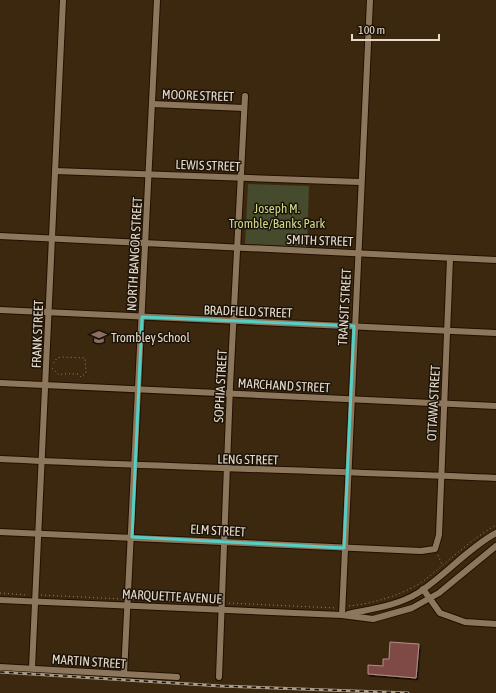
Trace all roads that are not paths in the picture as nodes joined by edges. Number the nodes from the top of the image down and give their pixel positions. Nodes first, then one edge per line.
1 (63, 0) edge
2 (156, 0) edge
3 (370, 0) edge
4 (245, 96) dead end
5 (152, 104) junction
6 (244, 108) junction
7 (55, 171) junction
8 (149, 174) junction
9 (240, 177) junction
10 (360, 182) junction
11 (0, 236) edge
12 (51, 239) junction
13 (146, 244) junction
14 (238, 248) junction
15 (357, 253) junction
16 (450, 258) junction
17 (496, 260) edge
18 (0, 310) edge
19 (49, 312) junction
20 (142, 317) junction
21 (234, 321) junction
22 (354, 326) junction
23 (447, 331) junction
24 (496, 333) edge
25 (0, 383) edge
26 (46, 385) junction
27 (138, 390) junction
28 (230, 394) junction
29 (351, 399) junction
30 (444, 404) junction
31 (496, 406) edge
32 (0, 459) edge
33 (42, 461) junction
34 (135, 466) junction
35 (228, 469) junction
36 (347, 471) junction
37 (440, 476) junction
38 (496, 478) edge
39 (0, 532) edge
40 (496, 533) edge
41 (38, 534) junction
42 (132, 538) junction
43 (224, 542) junction
44 (496, 546) edge
45 (344, 548) junction
46 (435, 549) joint
47 (423, 589) junction
48 (36, 598) junction
49 (0, 600) edge
50 (429, 600) junction
51 (129, 602) junction
52 (222, 610) junction
53 (342, 615) junction
54 (496, 624) edge
55 (0, 667) edge
56 (32, 668) junction
57 (124, 674) junction
58 (177, 677) dead end
59 (219, 677) dead end

1 - 7 street, FRANK STREET
2 - 5 street, NORTH BANGOR STREET
3 - 10 street, TRANSIT STREET
4 - 6 street, SOPHIA STREET
5 - 6 street, MOORE STREET
5 - 8 street, NORTH BANGOR STREET
6 - 9 street, SOPHIA STREET
7 - 8 street, LEWIS STREET
7 - 12 street, FRANK STREET
8 - 9 street, LEWIS STREET
8 - 13 street, NORTH BANGOR STREET
9 - 10 street, LEWIS STREET
9 - 14 street, SOPHIA STREET
10 - 15 street, TRANSIT STREET
11 - 12 street, SMITH STREET
12 - 13 street, SMITH STREET
12 - 19 street, FRANK STREET
13 - 14 street, SMITH STREET
13 - 20 street, NORTH BANGOR STREET
14 - 15 street, SMITH STREET
14 - 21 street, SOPHIA STREET
15 - 16 street, SMITH STREET
15 - 22 street, TRANSIT STREET
16 - 17 street, SMITH STREET
16 - 23 street, OTTAWA STREET
18 - 19 street, BRADFIELD STREET
19 - 20 street, BRADFIELD STREET
19 - 26 street, FRANK STREET
20 - 21 street, BRADFIELD STREET
20 - 27 street, NORTH BANGOR STREET
21 - 22 street, BRADFIELD STREET
21 - 28 street, SOPHIA STREET
22 - 23 street, BRADFIELD STREET
22 - 29 street, TRANSIT STREET
23 - 24 street, BRADFIELD STREET
23 - 30 street, OTTAWA STREET
25 - 26 street, MARCHAND STREET
26 - 27 street, MARCHAND STREET
26 - 33 street, FRANK STREET
27 - 28 street, MARCHAND STREET
27 - 34 street, NORTH BANGOR STREET
28 - 29 street, MARCHAND STREET
28 - 35 street, SOPHIA STREET
29 - 30 street, MARCHAND STREET
29 - 36 street, TRANSIT STREET
30 - 31 street, MARCHAND STREET
30 - 37 street, OTTAWA STREET
32 - 33 street, LENG STREET
33 - 34 street, LENG STREET
33 - 41 street, FRANK STREET
34 - 35 street, LENG STREET
34 - 42 street, NORTH BANGOR STREET
35 - 36 street, LENG STREET
35 - 43 street, SOPHIA STREET
36 - 37 street, LENG STREET
36 - 45 street, TRANSIT STREET
37 - 38 street, LENG STREET
37 - 46 street, OTTAWA STREET
39 - 41 street, ELM STREET
40 - 47 street, MARQUETTE AVENUE
41 - 42 street, ELM STREET
41 - 48 street, FRANK STREET
42 - 43 street, ELM STREET
42 - 51 street, NORTH BANGOR STREET
43 - 45 street, ELM STREET
43 - 52 street, SOPHIA STREET
44 - 50 street, MARQUETTE AVENUE
45 - 46 street, ELM STREET
45 - 53 street, TRANSIT STREET
47 - 50 street
47 - 53 street, MARQUETTE AVENUE
48 - 49 street, MARQUETTE AVENUE
48 - 51 street, MARQUETTE AVENUE
48 - 56 street, FRANK STREET
50 - 53 street, MARQUETTE AVENUE
50 - 54 street
51 - 52 street, MARQUETTE AVENUE
51 - 57 street, NORTH BANGOR STREET
52 - 53 street, MARQUETTE AVENUE
52 - 59 street, SOPHIA STREET
55 - 56 street, MARTIN STREET
56 - 57 street, MARTIN STREET
57 - 58 street, MARTIN STREET

